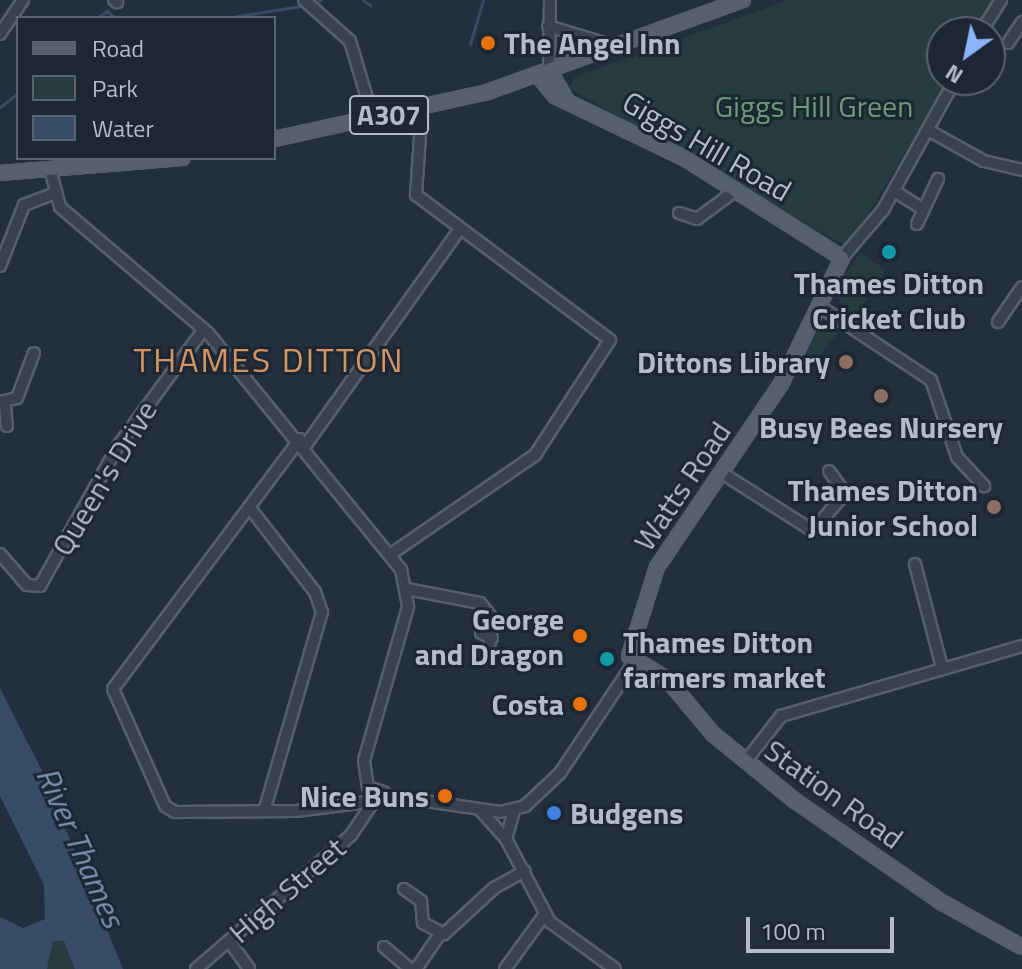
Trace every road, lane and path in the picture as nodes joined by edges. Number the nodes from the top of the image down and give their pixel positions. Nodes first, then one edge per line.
1 (23, 0) edge
2 (304, 0) edge
3 (550, 0) edge
4 (743, 0) edge
5 (1022, 22) edge
6 (548, 26) junction
7 (0, 34) edge
8 (1008, 43) dead end
9 (614, 46) junction
10 (543, 72) junction
11 (946, 96) edge
12 (422, 107) junction
13 (373, 118) junction
14 (928, 130) junction
15 (276, 139) edge
16 (158, 160) edge
17 (50, 169) junction
18 (1022, 170) edge
19 (0, 173) edge
20 (938, 179) dead end
21 (736, 190) junction
22 (894, 191) junction
23 (53, 194) junction
24 (923, 209) junction
25 (679, 213) dead end
26 (917, 224) dead end
27 (460, 229) junction
28 (842, 258) junction
29 (0, 266) edge
30 (1022, 287) edge
31 (819, 306) junction
32 (998, 322) dead end
33 (204, 329) junction
34 (34, 353) dead end
35 (3, 404) edge
36 (7, 426) dead end
37 (303, 443) junction
38 (829, 471) dead end
39 (722, 473) junction
40 (984, 486) dead end
41 (250, 508) junction
42 (0, 554) edge
43 (391, 554) junction
44 (915, 564) dead end
45 (407, 589) junction
46 (481, 633) dead end
47 (1022, 646) edge
48 (633, 664) junction
49 (942, 668) junction
50 (746, 761) junction
51 (368, 787) junction
52 (384, 795) junction
53 (369, 803) junction
54 (480, 810) junction
55 (264, 811) junction
56 (514, 811) junction
57 (506, 839) junction
58 (525, 871) junction
59 (404, 889) dead end
60 (545, 914) junction
61 (440, 934) junction
62 (229, 941) junction
63 (384, 947) dead end
64 (1022, 947) edge
65 (196, 969) edge
66 (249, 969) edge
67 (410, 969) edge
68 (416, 969) edge
69 (505, 969) edge
70 (615, 969) edge

1 - 7 street
2 - 13 street
3 - 6 street
4 - 9 main road, A307
5 - 8 street
6 - 9 street
6 - 10 street
9 - 10 main road, A307
10 - 12 main road, A307
10 - 21 main road, Giggs Hill Road
11 - 14 street
12 - 13 main road, A307
12 - 27 street
13 - 15 main road, A307
14 - 18 street
14 - 22 street
16 - 17 main road
17 - 19 main road
17 - 23 street
20 - 24 street
21 - 25 street
21 - 28 main road, Giggs Hill Road
22 - 24 street
22 - 28 street
23 - 29 street
23 - 33 street
24 - 26 street
27 - 37 street
27 - 43 street
28 - 31 main road, Watts Road
30 - 32 street
31 - 39 main road, Watts Road
31 - 40 street
33 - 37 street
33 - 42 street, Queen's Drive
34 - 35 street
35 - 36 street
37 - 41 street
37 - 43 street
38 - 39 street
39 - 48 main road, Watts Road
41 - 55 street
41 - 55 street
43 - 45 street
44 - 49 street
45 - 46 street
45 - 51 street
47 - 49 street
48 - 50 main road, Station Road
48 - 56 street
49 - 50 street
50 - 64 main road, Station Road
51 - 52 street
51 - 53 street
52 - 53 street
52 - 54 street
53 - 55 street
53 - 62 street, High Street
54 - 56 street
54 - 57 street
56 - 57 street
57 - 58 street
58 - 60 street
58 - 61 street
59 - 61 street
60 - 69 street
60 - 70 street
61 - 68 street
62 - 65 street, High Street
62 - 66 street
63 - 67 street

